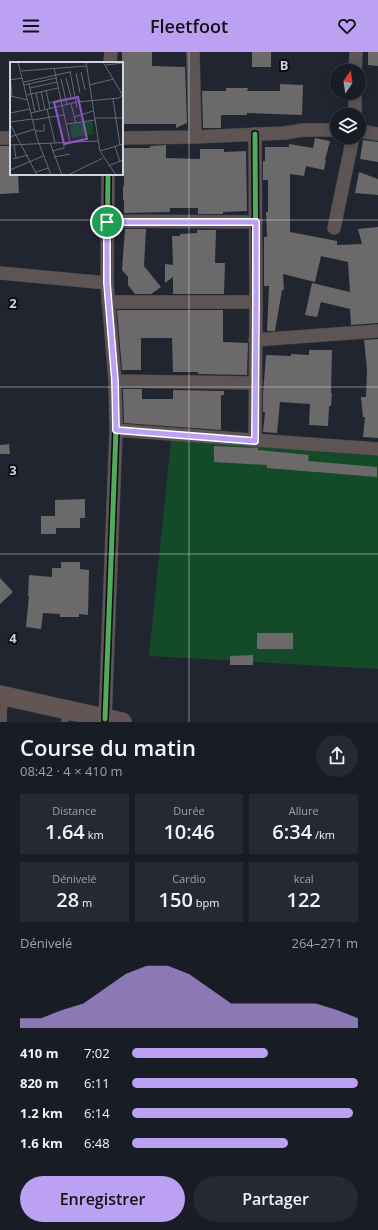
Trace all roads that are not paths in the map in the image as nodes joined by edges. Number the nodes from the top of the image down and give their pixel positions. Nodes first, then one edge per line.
1 (193, 52) edge
2 (356, 52) edge
3 (355, 64) edge
4 (330, 130) edge
5 (366, 132) edge
6 (255, 134) junction
7 (378, 134) edge
8 (195, 137) junction
9 (123, 138) edge
10 (352, 144) edge
11 (108, 175) edge
12 (107, 222) junction
13 (256, 222) junction
14 (334, 228) dead end
15 (0, 273) edge
16 (107, 283) junction
17 (108, 302) junction
18 (256, 302) junction
19 (378, 331) edge
20 (256, 340) junction
21 (115, 381) junction
22 (256, 382) junction
23 (116, 430) junction
24 (255, 441) junction
25 (378, 449) edge
26 (2, 695) edge
27 (65, 716) edge
28 (100, 719) edge
29 (3, 722) edge

1 - 8 street
2 - 3 street
4 - 6 street
5 - 7 street
6 - 8 street
6 - 13 street
8 - 9 street
10 - 14 street
11 - 12 street
12 - 13 street
12 - 16 street
13 - 18 street
15 - 16 street
16 - 17 street
17 - 18 street
17 - 21 street
18 - 20 street
19 - 20 street
20 - 22 street
21 - 22 street
21 - 23 street
22 - 24 street
23 - 24 street
23 - 28 street
24 - 25 street
26 - 27 street
26 - 29 lane
27 - 28 street

